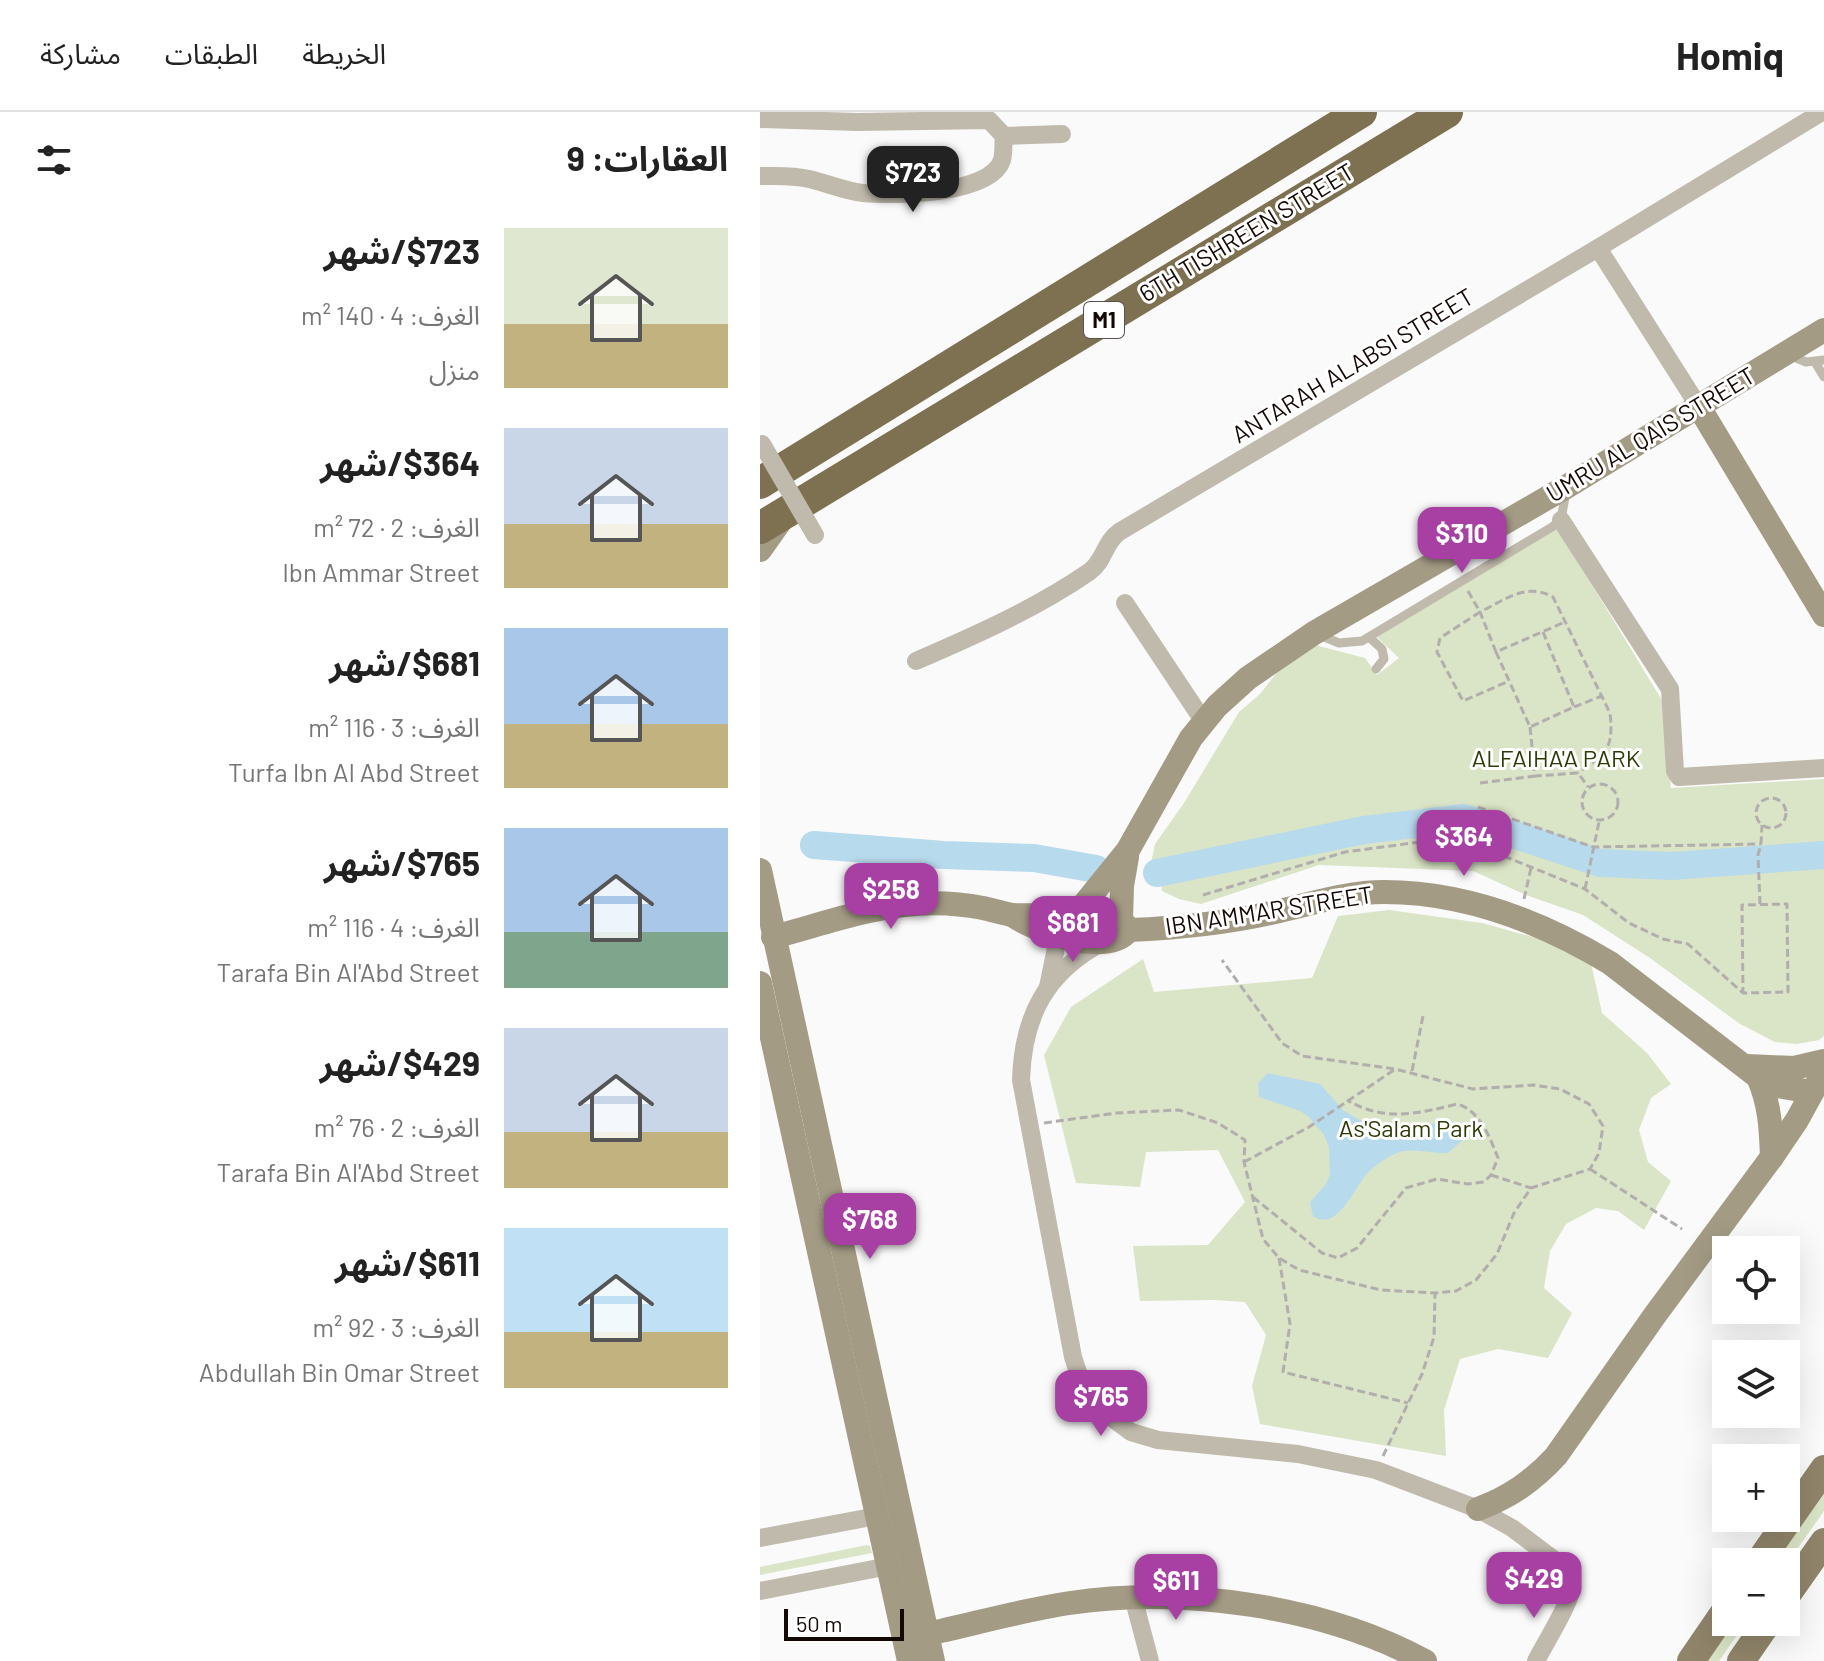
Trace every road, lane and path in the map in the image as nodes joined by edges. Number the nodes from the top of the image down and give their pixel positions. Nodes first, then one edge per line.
1 (1361, 112) edge
2 (1447, 112) edge
3 (1822, 112) edge
4 (787, 116) edge
5 (990, 116) edge
6 (760, 119) edge
7 (1062, 134) dead end
8 (1004, 136) junction
9 (760, 176) edge
10 (1598, 248) junction
11 (1824, 330) edge
12 (1786, 353) junction
13 (1820, 361) edge
14 (1824, 377) edge
15 (1699, 407) junction
16 (762, 444) dead end
17 (760, 483) edge
18 (1566, 487) junction
19 (788, 510) junction
20 (1561, 520) junction
21 (760, 528) edge
22 (815, 535) dead end
23 (760, 550) edge
24 (1461, 581) junction
25 (1125, 603) dead end
26 (1480, 612) junction
27 (1824, 615) edge
28 (1565, 622) junction
29 (1543, 632) junction
30 (1314, 633) junction
31 (1369, 637) junction
32 (1496, 652) junction
33 (916, 661) dead end
34 (1376, 669) dead end
35 (1509, 681) junction
36 (1602, 696) junction
37 (1574, 707) junction
38 (1204, 722) junction
39 (1530, 727) junction
40 (1824, 768) edge
41 (1578, 773) junction
42 (1535, 776) junction
43 (1480, 783) dead end
44 (1588, 787) junction
45 (1478, 807) dead end
46 (1599, 821) junction
47 (1762, 825) junction
48 (1761, 844) junction
49 (1593, 847) junction
50 (1128, 850) junction
51 (1531, 868) junction
52 (760, 870) edge
53 (1585, 889) junction
54 (1203, 895) dead end
55 (1760, 904) junction
56 (1077, 913) junction
57 (1012, 915) junction
58 (1516, 917) junction
59 (1119, 931) junction
60 (773, 937) junction
61 (1058, 938) junction
62 (1222, 960) dead end
63 (760, 983) edge
64 (1048, 987) junction
65 (1743, 993) junction
66 (1423, 1016) dead end
67 (777, 1043) edge
68 (1824, 1061) edge
69 (1395, 1069) junction
70 (1412, 1072) junction
71 (1752, 1072) junction
72 (1818, 1081) edge
73 (1345, 1101) junction
74 (1030, 1125) junction
75 (1772, 1157) junction
76 (1244, 1162) junction
77 (1590, 1169) junction
78 (1491, 1175) junction
79 (1531, 1188) junction
80 (1253, 1197) junction
81 (1682, 1229) dead end
82 (1279, 1258) junction
83 (1435, 1293) junction
84 (1408, 1403) junction
85 (1824, 1469) edge
86 (1376, 1470) junction
87 (1478, 1509) junction
88 (877, 1516) junction
89 (760, 1538) edge
90 (1824, 1542) edge
91 (1769, 1548) edge
92 (889, 1566) junction
93 (1800, 1576) edge
94 (760, 1591) edge
95 (1133, 1597) junction
96 (1712, 1630) edge
97 (927, 1634) junction
98 (1758, 1636) edge
99 (1419, 1660) edge
100 (909, 1661) edge
101 (933, 1661) edge
102 (1150, 1661) edge
103 (1536, 1661) edge
104 (1691, 1661) edge
105 (1741, 1661) edge

1 - 17 highway, 6TH TISHREEN STREET / M1
2 - 19 highway, 6TH TISHREEN STREET / M1
3 - 10 street, ANTARAH ALABSI STREET
4 - 5 street
4 - 6 street
5 - 8 street
7 - 8 street
8 - 9 street
10 - 15 street
10 - 33 street, ANTARAH ALABSI STREET
11 - 12 street, UMRU AL QAIS STREET
12 - 13 lane
12 - 15 street, UMRU AL QAIS STREET
13 - 14 lane
15 - 18 street, UMRU AL QAIS STREET
15 - 27 street
16 - 22 street, bridge
18 - 20 lane
18 - 30 street, UMRU AL QAIS STREET
19 - 21 highway, 6TH TISHREEN STREET / M1
19 - 23 street
20 - 24 lane
20 - 40 street
24 - 26 path
24 - 31 lane
25 - 38 street
26 - 28 path
26 - 32 path
26 - 35 path
28 - 29 path
28 - 36 path
29 - 32 path
29 - 37 path
30 - 31 lane
30 - 38 street, UMRU AL QAIS STREET
31 - 34 lane
32 - 35 path
35 - 39 path
36 - 37 path
36 - 41 path
37 - 39 path
38 - 50 street, UMRU AL QAIS STREET
39 - 42 path
41 - 42 path
41 - 44 path
42 - 43 path
44 - 46 path
44 - 46 path
45 - 49 path
46 - 49 path
47 - 47 path
47 - 48 path
48 - 49 path
48 - 55 path
49 - 53 path
50 - 56 street, UMRU AL QAIS STREET
50 - 59 street, UMRU AL QAIS STREET
51 - 53 path
51 - 54 path
51 - 58 path
52 - 60 street
53 - 65 path
55 - 65 path
55 - 65 path
56 - 57 street, IBN AMMAR STREET
56 - 59 street, IBN AMMAR STREET
56 - 61 street
57 - 60 street, IBN AMMAR STREET
57 - 61 street, IBN AMMAR STREET
58 - 59 street, IBN AMMAR STREET
58 - 71 street, IBN AMMAR STREET
59 - 61 street, IBN AMMAR STREET
59 - 64 street
60 - 67 street
61 - 64 street
62 - 69 path
63 - 67 street
64 - 74 street
66 - 70 path
67 - 88 street
67 - 97 street
68 - 71 street
69 - 70 path
69 - 73 path
70 - 77 path
71 - 72 street, IBN AMMAR STREET
71 - 75 street
72 - 75 street
73 - 76 path
73 - 78 path
74 - 76 path
74 - 86 street
75 - 87 street
76 - 80 path
77 - 79 path
77 - 81 path
78 - 79 path
78 - 80 path
79 - 83 path
80 - 82 path
82 - 83 path
82 - 84 path
83 - 84 path
84 - 86 path
85 - 91 main road
86 - 87 street
87 - 103 street
88 - 89 street
88 - 92 street
90 - 93 main road
92 - 94 street
92 - 100 street
95 - 97 street
95 - 99 street
95 - 102 street
96 - 104 main road
97 - 101 street
98 - 105 main road

